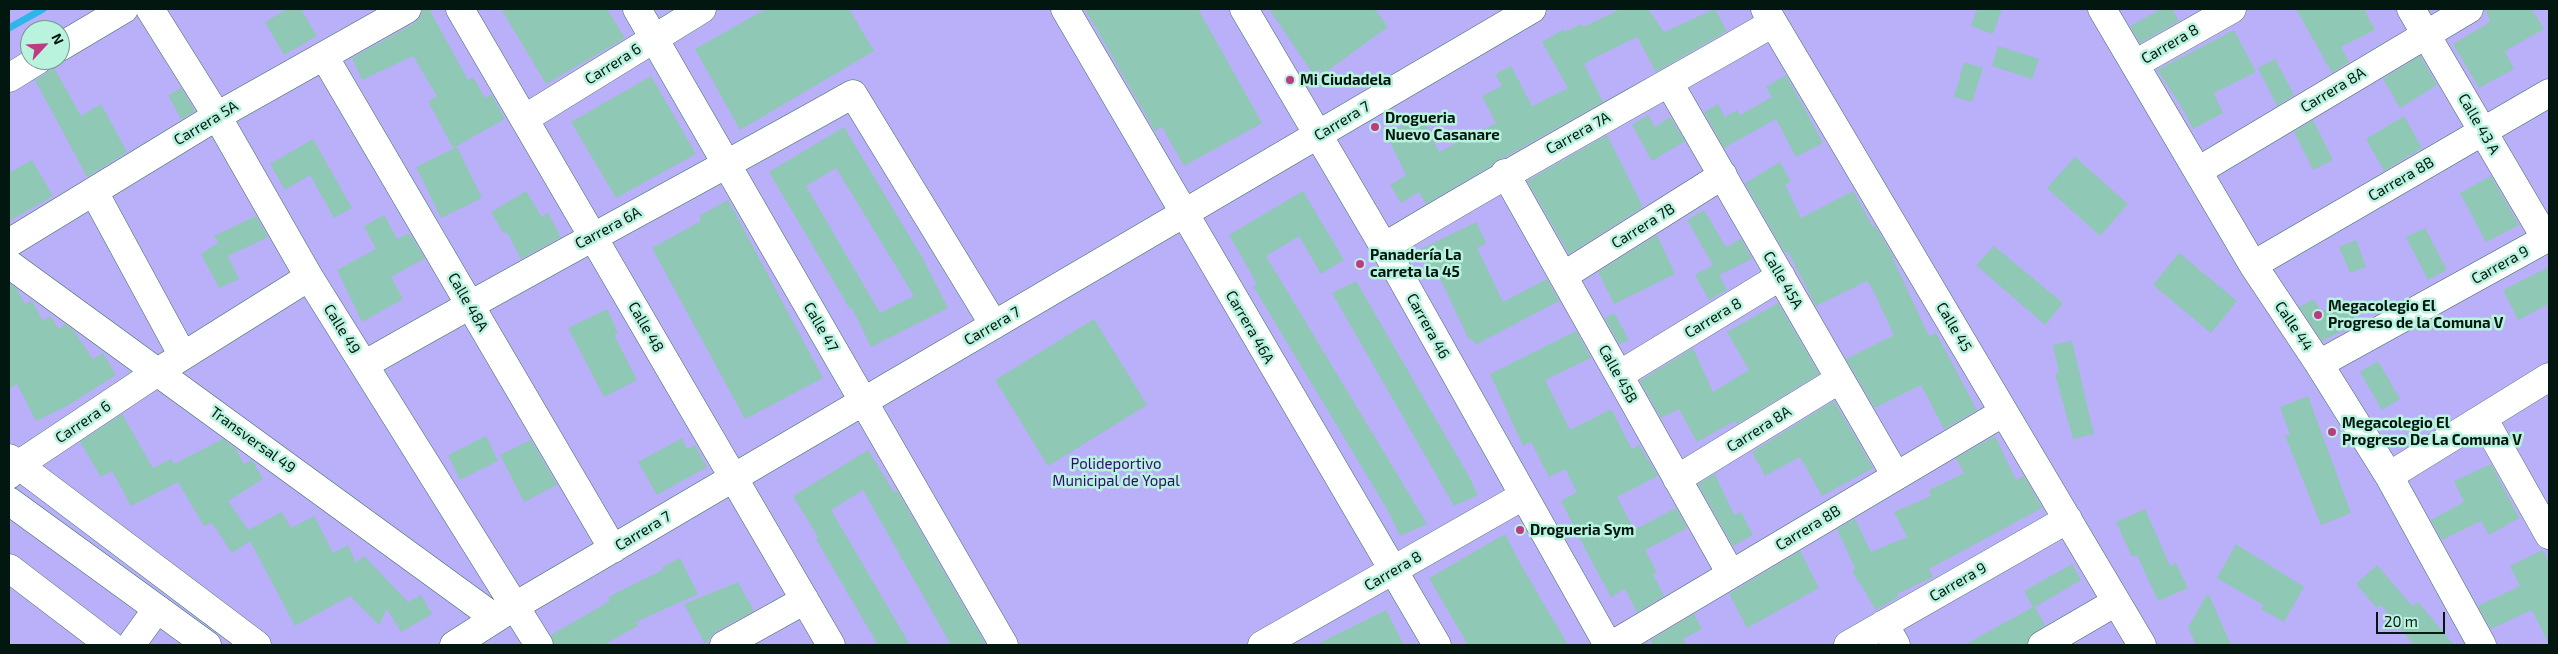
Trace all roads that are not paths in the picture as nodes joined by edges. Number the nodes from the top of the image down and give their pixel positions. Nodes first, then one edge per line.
1 (124, 9) edge
2 (150, 9) edge
3 (406, 9) edge
4 (460, 9) edge
5 (637, 9) edge
6 (702, 9) edge
7 (1065, 9) edge
8 (1244, 9) edge
9 (1532, 9) edge
10 (2102, 9) edge
11 (2232, 9) edge
12 (2411, 9) edge
13 (2469, 9) edge
14 (1504, 16) edge
15 (1769, 16) edge
16 (2426, 34) junction
17 (654, 38) junction
18 (70, 41) edge
19 (324, 56) junction
20 (2135, 64) junction
21 (22, 70) edge
22 (9, 78) edge
23 (1670, 83) junction
24 (2549, 93) edge
25 (217, 116) junction
26 (524, 119) junction
27 (2483, 132) junction
28 (1319, 135) junction
29 (727, 165) junction
30 (2198, 171) junction
31 (1505, 173) junction
32 (1723, 175) junction
33 (94, 192) junction
34 (1183, 213) junction
35 (592, 236) junction
36 (2548, 238) edge
37 (9, 243) edge
38 (1384, 246) junction
39 (9, 264) edge
40 (2253, 266) junction
41 (1563, 276) junction
42 (1781, 276) junction
43 (309, 277) junction
44 (470, 304) junction
45 (994, 325) junction
46 (183, 356) junction
47 (2319, 364) junction
48 (364, 365) junction
49 (159, 371) junction
50 (1619, 375) junction
51 (2549, 377) edge
52 (1840, 379) junction
53 (863, 401) junction
54 (2004, 412) junction
55 (2483, 418) junction
56 (12, 466) edge
57 (1896, 476) junction
58 (2389, 476) junction
59 (733, 477) junction
60 (1677, 479) junction
61 (1523, 496) junction
62 (9, 501) edge
63 (2068, 519) junction
64 (2549, 535) edge
65 (613, 548) junction
66 (9, 568) edge
67 (1392, 571) junction
68 (1731, 574) junction
69 (805, 600) junction
70 (2116, 602) junction
71 (157, 609) junction
72 (505, 612) junction
73 (1890, 635) edge
74 (110, 645) edge
75 (131, 645) edge
76 (207, 645) edge
77 (257, 645) edge
78 (454, 645) edge
79 (539, 645) edge
80 (724, 645) edge
81 (832, 645) edge
82 (1004, 645) edge
83 (1262, 645) edge
84 (1437, 645) edge
85 (1608, 645) edge
86 (1612, 645) edge
87 (1848, 645) edge
88 (2042, 645) edge
89 (2142, 645) edge
90 (2482, 645) edge

1 - 18 street
2 - 25 street, Calle 49
3 - 19 street, Carrera 5A
4 - 26 street, Calle 48
5 - 17 street, Calle 47
6 - 17 street, Carrera 6
7 - 34 street, Carrera 46A
8 - 28 street, Carrera 46
9 - 14 street, Carrera 7
10 - 20 street, Calle 44
11 - 20 street, Carrera 8
12 - 16 street, Calle 43 A
13 - 16 street, Carrera 8A
14 - 28 street, Carrera 7
15 - 23 street, Carrera 7A
15 - 54 street, Calle 45
16 - 27 street, Calle 43 A
16 - 30 street, Carrera 8A
17 - 26 street, Carrera 6
17 - 29 street, Calle 47
19 - 25 street, Carrera 5A
19 - 44 street, Calle 48A
20 - 30 street, Calle 44
21 - 22 street
23 - 31 street, Carrera 7A
23 - 32 street, Calle 45A
24 - 27 street, Carrera 8B
25 - 33 street, Carrera 5A
25 - 43 street, Calle 49
26 - 35 street, Calle 48
27 - 36 street, Calle 43 A
27 - 40 street, Carrera 8B
28 - 34 street, Carrera 7
28 - 38 street, Carrera 46
29 - 35 street, Carrera 6A
29 - 45 street, Carrera 6A
29 - 53 street, Calle 47
30 - 40 street, Calle 44
31 - 38 street, Carrera 7A
31 - 41 street, Calle 45B
32 - 41 street, Carrera 7B
32 - 42 street, Calle 45A
33 - 37 street, Carrera 5A
33 - 46 street
34 - 45 street, Carrera 7
34 - 67 street, Carrera 46A
35 - 44 street, Carrera 6A
35 - 59 street, Calle 48
36 - 47 street, Carrera 9
38 - 61 street, Carrera 46
39 - 49 street, Transversal 49
40 - 47 street, Calle 44
41 - 50 street, Calle 45B
42 - 50 street, Carrera 8
42 - 52 street, Calle 45A
43 - 46 street, Carrera 6
43 - 48 street, Calle 49
44 - 48 street, Carrera 6A
44 - 65 street, Calle 48A
45 - 53 street, Carrera 7
46 - 49 street, Carrera 6
47 - 58 street, Calle 44
48 - 72 street, Calle 49
49 - 56 street, Carrera 6
49 - 72 street, Transversal 49
50 - 60 street, Calle 45B
51 - 55 street
52 - 57 street, Calle 45A
52 - 60 street, Carrera 8A
53 - 59 street, Carrera 7
53 - 82 street, Calle 47
54 - 57 street, Carrera 8B
54 - 63 street, Calle 45
55 - 58 street
55 - 64 street
56 - 77 street
57 - 68 street, Carrera 8B
58 - 90 street, Calle 44
59 - 65 street, Carrera 7
59 - 69 street, Calle 48
60 - 68 street, Calle 45B
61 - 67 street, Carrera 8
61 - 85 street, Carrera 46
62 - 71 street
63 - 70 street, Calle 45
63 - 73 street, Carrera 9
65 - 72 street, Carrera 7
66 - 74 street
67 - 83 street, Carrera 8
67 - 84 street, Carrera 46A
68 - 86 street, Carrera 8B
69 - 80 street
69 - 81 street, Calle 48
70 - 88 street
70 - 89 street, Calle 45
71 - 75 street
71 - 76 street
72 - 78 street, Carrera 7
72 - 79 street, Calle 49
73 - 87 street, Carrera 9

